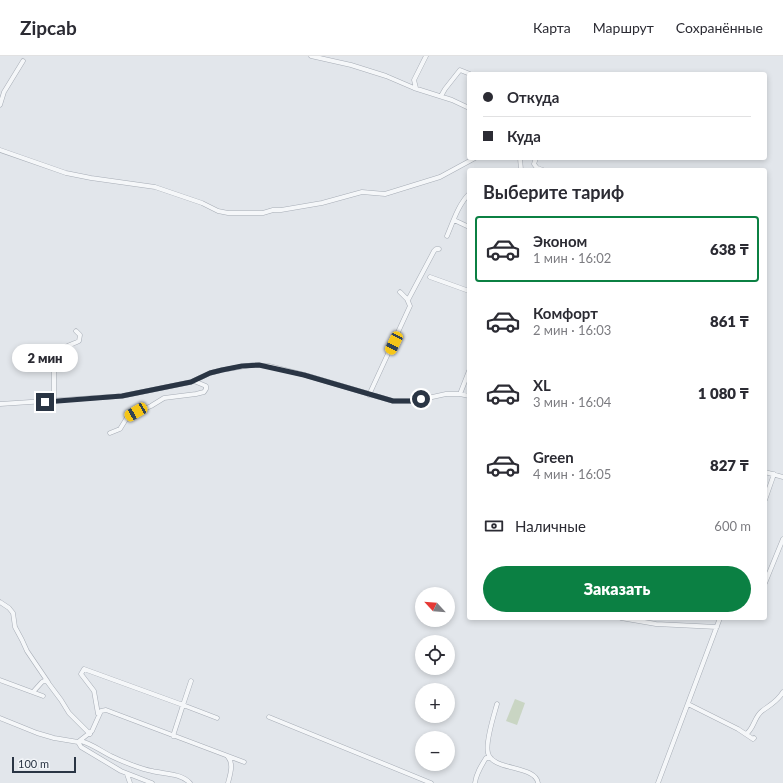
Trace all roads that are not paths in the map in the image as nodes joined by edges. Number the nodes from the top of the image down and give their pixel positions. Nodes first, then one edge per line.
1 (311, 56) edge
2 (336, 56) edge
3 (426, 56) edge
4 (23, 60) dead end
5 (335, 61) junction
6 (467, 73) edge
7 (416, 88) junction
8 (441, 96) junction
9 (0, 104) edge
10 (467, 107) edge
11 (0, 150) edge
12 (472, 160) edge
13 (467, 196) edge
14 (454, 220) junction
15 (467, 226) edge
16 (447, 236) dead end
17 (439, 249) dead end
18 (430, 278) dead end
19 (467, 290) edge
20 (400, 292) dead end
21 (408, 300) junction
22 (76, 331) dead end
23 (467, 376) edge
24 (194, 381) junction
25 (460, 394) junction
26 (369, 395) junction
27 (467, 396) edge
28 (54, 401) junction
29 (0, 404) edge
30 (110, 433) dead end
31 (767, 472) edge
32 (774, 474) junction
33 (783, 478) edge
34 (767, 494) edge
35 (783, 539) edge
36 (767, 578) edge
37 (0, 602) edge
38 (633, 620) edge
39 (719, 620) edge
40 (717, 627) junction
41 (0, 680) edge
42 (191, 681) dead end
43 (48, 682) junction
44 (32, 692) junction
45 (783, 692) edge
46 (43, 696) dead end
47 (498, 704) dead end
48 (688, 704) junction
49 (183, 705) junction
50 (270, 717) dead end
51 (0, 718) edge
52 (98, 718) junction
53 (218, 718) dead end
54 (90, 734) junction
55 (746, 734) junction
56 (173, 736) junction
57 (754, 738) dead end
58 (80, 742) junction
59 (227, 756) junction
60 (491, 758) junction
61 (244, 762) dead end
62 (127, 774) junction
63 (130, 783) edge
64 (152, 783) edge
65 (190, 783) edge
66 (228, 783) edge
67 (431, 783) edge
68 (475, 783) edge
69 (538, 783) edge
70 (658, 783) edge

1 - 5 street
2 - 5 street
3 - 7 street
4 - 9 street
5 - 7 street
6 - 8 street
7 - 8 street
8 - 10 street
11 - 12 street
13 - 14 street
14 - 15 street
14 - 16 street
17 - 21 street
18 - 19 street
20 - 21 street
21 - 26 street
22 - 28 street
23 - 25 street
24 - 26 street
24 - 28 street
24 - 30 street
25 - 26 street
25 - 27 street
28 - 29 street
31 - 32 street
32 - 33 street
32 - 34 street
35 - 36 street
37 - 43 street
38 - 40 street
39 - 40 street
40 - 48 street
41 - 44 street
42 - 49 street
43 - 44 street
43 - 54 street
44 - 46 street
45 - 55 street
47 - 60 street
48 - 55 street
48 - 70 street
49 - 52 street
49 - 53 street
49 - 56 street
50 - 67 street
51 - 58 street
52 - 54 street
52 - 56 street
54 - 58 street
55 - 57 street
56 - 59 street
58 - 62 street
58 - 65 street
59 - 61 street
59 - 66 street
60 - 68 street
60 - 69 street
62 - 63 street
62 - 64 street

